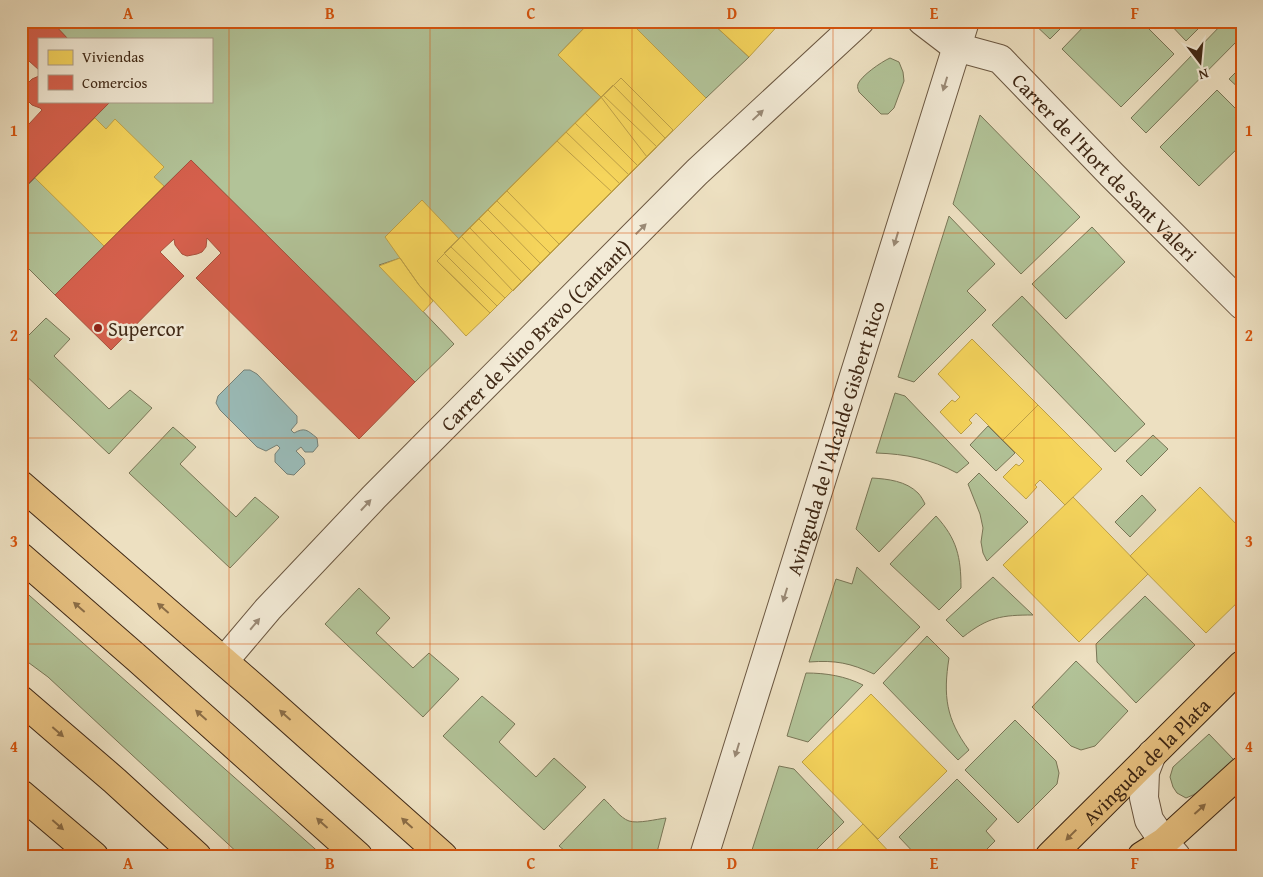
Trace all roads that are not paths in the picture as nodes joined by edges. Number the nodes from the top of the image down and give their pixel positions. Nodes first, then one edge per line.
1 (860, 21) edge
2 (922, 21) edge
3 (965, 21) edge
4 (956, 47) junction
5 (1242, 305) edge
6 (21, 485) edge
7 (21, 557) edge
8 (224, 661) junction
9 (1242, 665) edge
10 (21, 700) edge
11 (1152, 754) junction
12 (1242, 771) edge
13 (21, 794) edge
14 (1161, 851) edge
15 (94, 856) edge
16 (198, 856) edge
17 (358, 856) edge
18 (443, 856) edge
19 (704, 856) edge
20 (1050, 856) edge

8 -> 1 street, Carrer de Nino Bravo (Cantant)
2 - 4 street
3 - 4 street, Avinguda de l'Alcalde Gisbert Rico
4 - 5 street, Carrer de l'Hort de Sant Valeri
4 -> 19 street, Avinguda de l'Alcalde Gisbert Rico
8 -> 6 main road
17 -> 7 main road
18 -> 8 main road
9 - 11 main road, Avinguda de la Plata
10 -> 16 main road
11 - 14 street
11 -> 20 main road, Avinguda de la Plata
14 -> 12 main road
13 -> 15 main road

